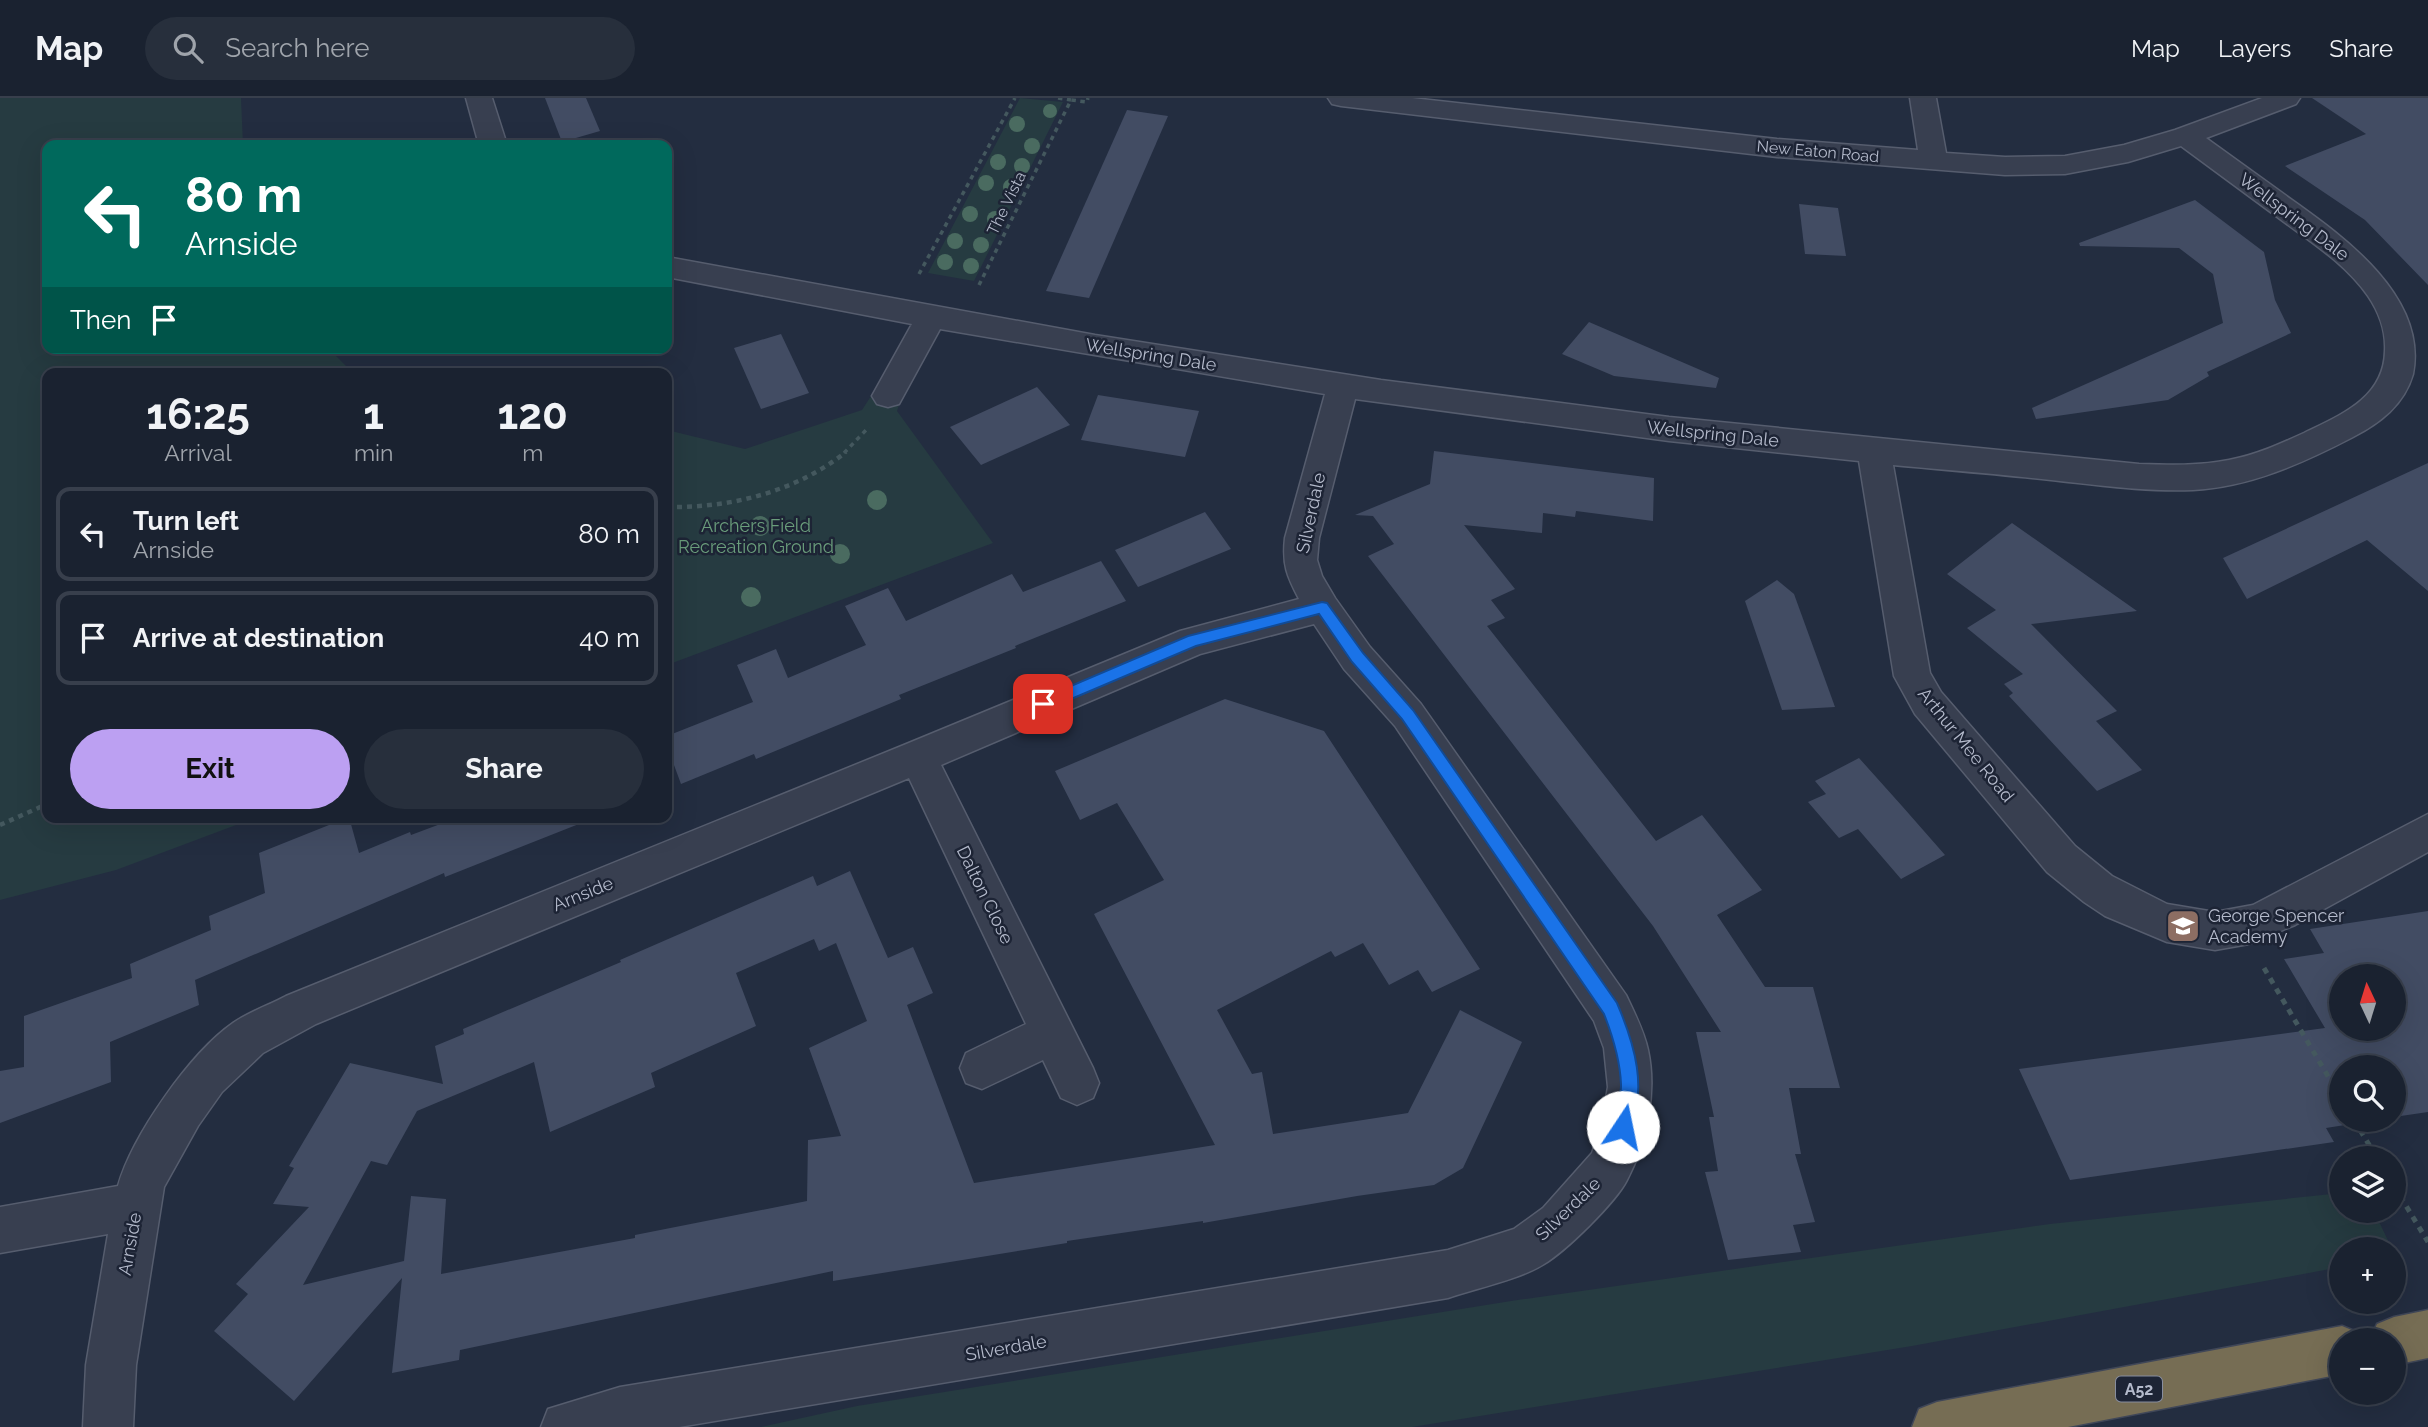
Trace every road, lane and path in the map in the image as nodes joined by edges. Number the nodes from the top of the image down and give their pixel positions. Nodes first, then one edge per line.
1 (479, 98) edge
2 (1015, 98) edge
3 (1058, 98) edge
4 (1088, 98) edge
5 (1347, 98) edge
6 (1923, 98) edge
7 (2287, 98) edge
8 (1071, 100) junction
9 (2185, 136) junction
10 (492, 140) edge
11 (1934, 162) junction
12 (672, 268) edge
13 (886, 310) junction
14 (931, 318) junction
15 (975, 325) junction
16 (1343, 385) junction
17 (888, 396) joint
18 (1874, 451) junction
19 (672, 507) edge
20 (1322, 608) junction
21 (918, 757) junction
22 (42, 806) edge
23 (0, 825) edge
24 (2428, 832) edge
25 (2240, 928) junction
26 (1053, 1033) junction
27 (982, 1068) dead end
28 (2329, 1078) edge
29 (1077, 1083) dead end
30 (136, 1206) junction
31 (2406, 1206) edge
32 (0, 1230) edge
33 (2428, 1242) edge
34 (2428, 1334) edge
35 (2406, 1338) edge
36 (2329, 1352) edge
37 (108, 1427) edge
38 (566, 1427) edge
39 (1937, 1427) edge

1 - 10 street
2 - 13 path
3 - 8 path
4 - 8 path
5 - 11 street, New Eaton Road
6 - 11 street
7 - 9 street, New Eaton Road
8 - 15 path, The Vista
9 - 11 street, New Eaton Road
9 - 18 street, Wellspring Dale
12 - 13 street, Wellspring Dale
13 - 14 street, Wellspring Dale
14 - 15 street, Wellspring Dale
14 - 17 street
15 - 16 street, Wellspring Dale
16 - 18 street, Wellspring Dale
16 - 20 street, Silverdale
17 - 19 path
18 - 25 street, Arthur Mee Road
20 - 21 street, Arnside
20 - 38 street, Silverdale
21 - 26 street, Dalton Close
21 - 30 street, Arnside
22 - 23 path
24 - 25 street, Arthur Mee Road
25 - 28 path
26 - 27 street
26 - 29 street, Dalton Close
30 - 32 street
30 - 37 street, Arnside
31 - 33 path
34 - 35 highway
36 - 39 highway, A52

